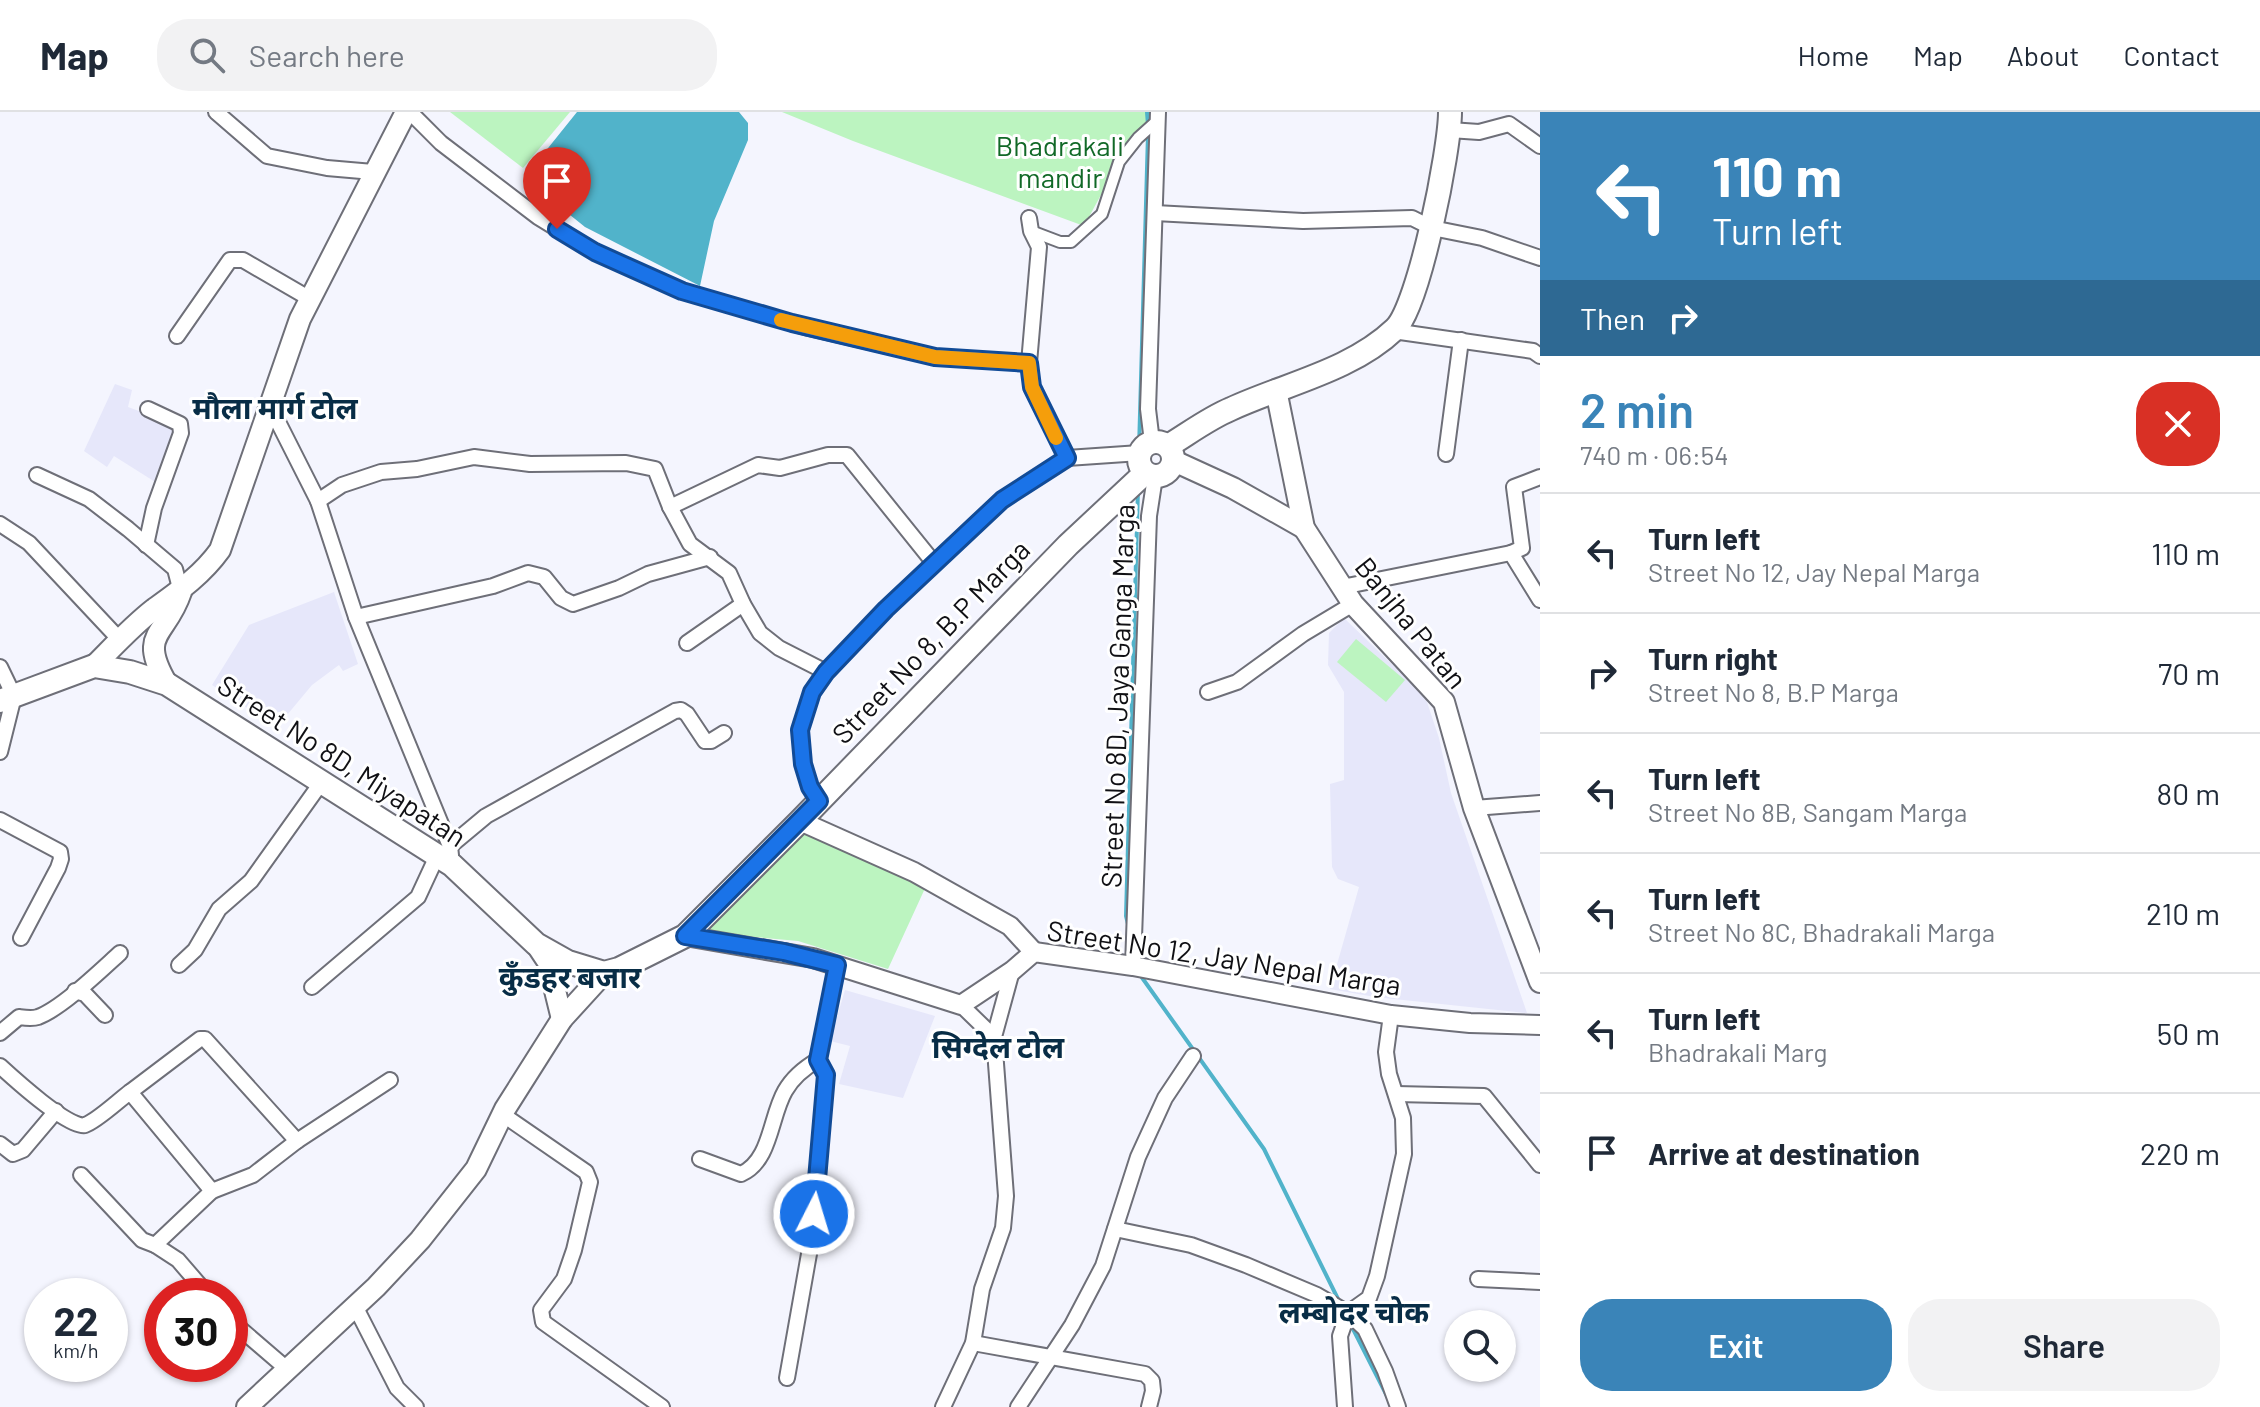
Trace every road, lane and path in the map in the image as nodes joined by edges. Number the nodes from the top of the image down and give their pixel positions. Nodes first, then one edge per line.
1 (216, 112) edge
2 (408, 112) edge
3 (1158, 116) edge
4 (1450, 121) edge
5 (1540, 146) edge
6 (373, 172) junction
7 (1155, 213) junction
8 (1030, 225) joint
9 (1432, 228) junction
10 (1540, 258) edge
11 (312, 300) junction
12 (1393, 331) junction
13 (177, 336) dead end
14 (1461, 340) junction
15 (1540, 356) edge
16 (1029, 363) junction
17 (1276, 390) junction
18 (271, 408) junction
19 (148, 409) dead end
20 (1446, 454) dead end
21 (1067, 458) junction
22 (1156, 459) junction
23 (37, 475) dead end
24 (1540, 477) edge
25 (318, 501) junction
26 (670, 507) junction
27 (0, 524) edge
28 (1304, 528) junction
29 (146, 545) junction
30 (1511, 553) junction
31 (710, 557) junction
32 (934, 563) junction
33 (181, 592) junction
34 (1348, 595) junction
35 (1540, 600) edge
36 (743, 604) junction
37 (356, 617) junction
38 (120, 640) junction
39 (687, 643) dead end
40 (94, 666) junction
41 (0, 667) edge
42 (826, 672) junction
43 (167, 684) junction
44 (1208, 692) dead end
45 (7, 699) edge
46 (724, 733) dead end
47 (0, 752) edge
48 (321, 783) junction
49 (819, 801) junction
50 (1540, 803) edge
51 (1474, 808) junction
52 (0, 820) edge
53 (800, 821) junction
54 (446, 856) junction
55 (685, 936) junction
56 (21, 938) dead end
57 (536, 944) junction
58 (1034, 952) junction
59 (120, 953) dead end
60 (179, 965) dead end
61 (837, 965) junction
62 (1133, 966) junction
63 (1012, 971) junction
64 (604, 973) junction
65 (1540, 982) edge
66 (312, 987) dead end
67 (75, 991) junction
68 (961, 1005) junction
69 (105, 1015) dead end
70 (1391, 1015) junction
71 (562, 1019) junction
72 (1540, 1025) edge
73 (0, 1033) edge
74 (994, 1037) junction
75 (1193, 1056) dead end
76 (818, 1060) junction
77 (0, 1066) edge
78 (390, 1080) dead end
79 (130, 1092) junction
80 (1396, 1094) junction
81 (56, 1111) junction
82 (502, 1114) junction
83 (297, 1141) junction
84 (0, 1144) edge
85 (700, 1159) dead end
86 (1540, 1165) edge
87 (81, 1175) dead end
88 (212, 1191) junction
89 (1115, 1229) junction
90 (155, 1245) junction
91 (194, 1278) edge
92 (1478, 1279) dead end
93 (1540, 1282) edge
94 (355, 1306) junction
95 (1348, 1313) junction
96 (248, 1335) edge
97 (973, 1343) junction
98 (1049, 1357) junction
99 (287, 1369) junction
100 (787, 1378) dead end
101 (258, 1403) edge
102 (416, 1407) edge
103 (662, 1407) edge
104 (943, 1407) edge
105 (1018, 1407) edge
106 (1149, 1407) edge
107 (1345, 1407) edge
108 (1398, 1407) edge

1 - 6 street
2 - 6 main road
2 - 16 street
3 - 7 street, Street No 8D, Jaya Ganga Marga
3 - 8 street
4 - 5 street
4 - 9 main road
6 - 11 main road
7 - 9 street
7 - 22 street, Street No 8D, Jaya Ganga Marga
8 - 16 street
9 - 10 street
9 - 12 main road
11 - 13 street
11 - 18 main road
12 - 14 street
12 - 17 main road, Street No 8, B.P Marga
14 - 15 street
14 - 20 street
16 - 21 street
17 - 22 main road, Street No 8, B.P Marga
17 - 28 main road, Banjha Patan
18 - 25 street
18 - 33 main road
19 - 29 street
21 - 22 street
21 - 32 street
22 - 28 main road
22 - 49 main road, Street No 8, B.P Marga
22 - 62 street, Street No 8D, Jaya Ganga Marga
23 - 29 street
24 - 30 street
25 - 26 street
25 - 37 street
26 - 31 street
26 - 32 street
27 - 38 street
28 - 34 main road, Banjha Patan
29 - 33 street
30 - 34 street
30 - 35 street
31 - 36 street
31 - 37 street
32 - 42 street
33 - 38 main road
33 - 43 main road
34 - 44 street
34 - 51 main road, Banjha Patan
36 - 39 street
36 - 42 street
37 - 54 street
38 - 40 main road
40 - 43 main road, Street No 8D, Miyapatan
40 - 45 main road
41 - 45 street
42 - 49 street
43 - 48 main road, Street No 8D, Miyapatan
45 - 47 street
46 - 54 street
48 - 54 main road, Street No 8D, Miyapatan
48 - 60 street
49 - 53 main road, Street No 8, B.P Marga
50 - 51 street
51 - 65 main road, Banjha Patan
52 - 56 street
53 - 55 main road, Street No 8, B.P Marga
53 - 58 street
54 - 57 main road, Street No 8D, Miyapatan
54 - 66 street
55 - 61 street
55 - 64 main road, Street No 8, B.P Marga
57 - 64 main road, Street No 8D, Miyapatan
57 - 71 main road, Street No 8D, Miyapatan
58 - 62 street, Street No 12, Jay Nepal Marga
58 - 63 street, Street No 12, Jay Nepal Marga
59 - 67 street
61 - 68 street
61 - 76 street
62 - 70 street, Street No 12, Jay Nepal Marga
63 - 68 street, Street No 12, Jay Nepal Marga
63 - 74 street
64 - 71 main road, Street No 8, B.P Marga
67 - 69 street
67 - 73 street
68 - 74 street
70 - 72 street, Street No 12, Jay Nepal Marga
70 - 80 street
71 - 82 main road, Street No 8, B.P Marga
74 - 97 street
75 - 89 street
76 - 85 street
76 - 100 street
77 - 81 street
78 - 83 street
79 - 81 street
79 - 83 street
79 - 88 street
80 - 86 street
80 - 95 street
81 - 84 street
82 - 94 main road, Street No 8, B.P Marga
82 - 103 street
83 - 88 street
87 - 90 street
88 - 90 street
89 - 95 street
89 - 98 street
90 - 91 street
92 - 93 street
94 - 99 main road, Street No 8, B.P Marga
94 - 102 street
95 - 107 street
95 - 108 street
96 - 99 street
97 - 98 street
97 - 104 street
98 - 105 street
98 - 106 street
99 - 101 main road, Street No 8, B.P Marga

